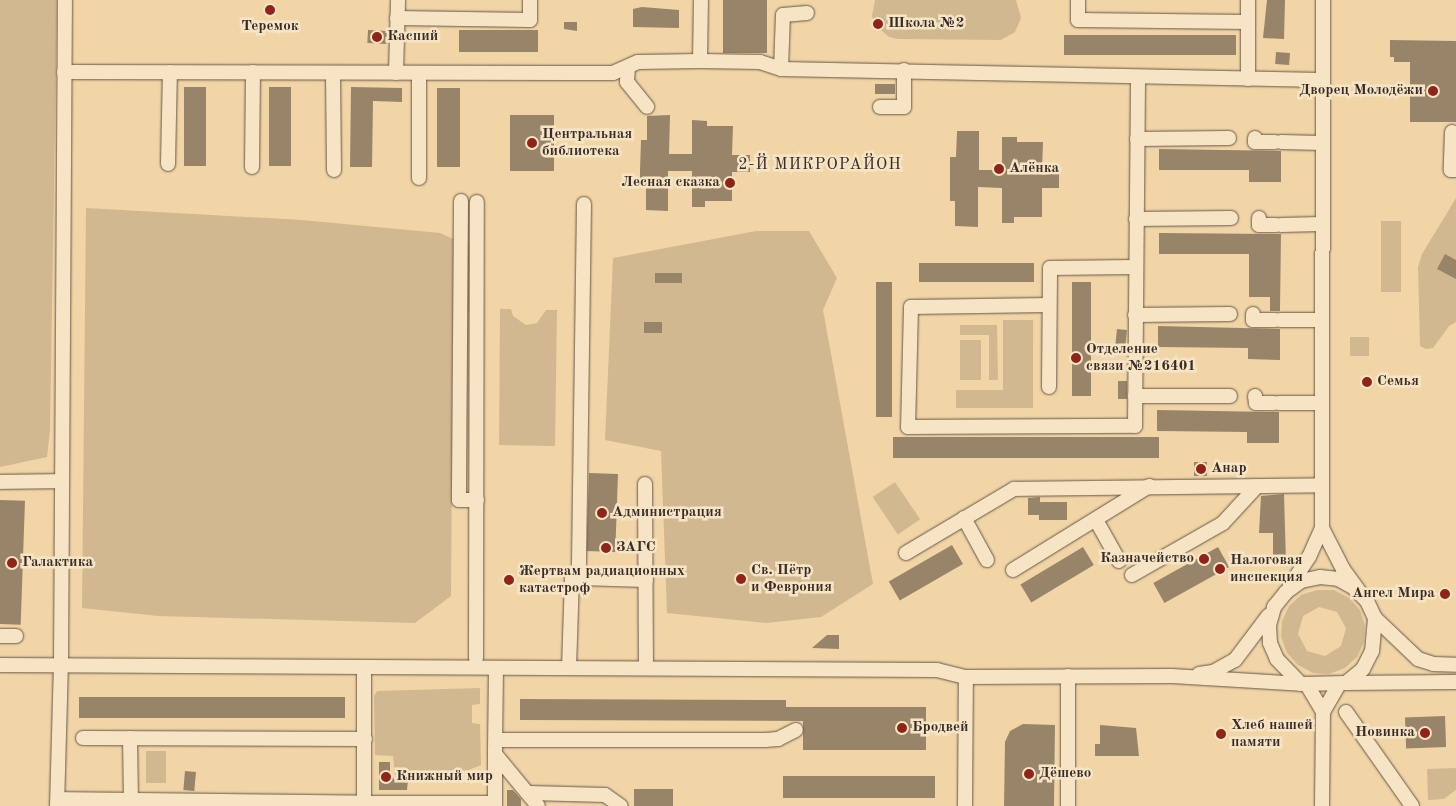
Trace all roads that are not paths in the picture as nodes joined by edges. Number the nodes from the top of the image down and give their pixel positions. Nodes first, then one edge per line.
1 (65, 0) edge
2 (398, 0) edge
3 (530, 0) edge
4 (701, 0) edge
5 (1078, 0) edge
6 (1248, 0) edge
7 (1323, 0) edge
8 (806, 13) dead end
9 (398, 18) junction
10 (1247, 22) junction
11 (700, 61) junction
12 (628, 67) junction
13 (781, 69) junction
14 (904, 70) junction
15 (64, 72) junction
16 (170, 72) junction
17 (253, 72) junction
18 (396, 73) junction
19 (419, 73) junction
20 (333, 74) junction
21 (1138, 77) junction
22 (1248, 79) junction
23 (1322, 80) junction
24 (647, 107) dead end
25 (880, 107) dead end
26 (1452, 132) dead end
27 (1229, 138) dead end
28 (1254, 138) dead end
29 (1137, 140) junction
30 (1321, 143) junction
31 (168, 164) dead end
32 (252, 167) dead end
33 (334, 170) dead end
34 (1456, 170) edge
35 (419, 178) dead end
36 (461, 201) dead end
37 (477, 202) dead end
38 (584, 204) dead end
39 (1231, 218) dead end
40 (1259, 218) dead end
41 (1136, 219) junction
42 (1321, 224) junction
43 (1135, 267) junction
44 (1048, 305) junction
45 (1230, 314) dead end
46 (1253, 314) dead end
47 (1135, 315) junction
48 (1320, 320) junction
49 (1049, 387) dead end
50 (1135, 396) junction
51 (1230, 396) dead end
52 (1256, 396) dead end
53 (1320, 403) junction
54 (62, 481) junction
55 (0, 482) edge
56 (645, 484) dead end
57 (1321, 485) junction
58 (1150, 486) junction
59 (1257, 486) junction
60 (477, 500) junction
61 (964, 518) junction
62 (1096, 520) junction
63 (1322, 528) junction
64 (906, 552) dead end
65 (986, 560) dead end
66 (1119, 561) dead end
67 (1013, 570) dead end
68 (1132, 575) dead end
69 (576, 578) junction
70 (646, 580) junction
71 (1286, 592) junction
72 (1361, 594) junction
73 (1274, 607) junction
74 (1375, 618) junction
75 (0, 636) edge
76 (16, 636) dead end
77 (476, 658) dead end
78 (0, 665) edge
79 (61, 665) junction
80 (1456, 665) edge
81 (364, 667) junction
82 (496, 668) junction
83 (569, 668) junction
84 (646, 668) junction
85 (1068, 676) junction
86 (1186, 676) junction
87 (966, 677) junction
88 (1456, 682) edge
89 (1304, 684) junction
90 (1343, 684) junction
91 (1323, 712) junction
92 (1346, 712) dead end
93 (796, 730) dead end
94 (83, 738) dead end
95 (130, 738) junction
96 (365, 739) junction
97 (496, 747) junction
98 (530, 793) junction
99 (131, 800) junction
100 (57, 803) edge
101 (363, 805) edge
102 (495, 805) edge
103 (538, 806) edge
104 (621, 806) edge
105 (965, 806) edge
106 (1068, 806) edge
107 (1322, 806) edge
108 (1412, 806) edge

1 - 15 street
2 - 9 street
3 - 9 street
4 - 11 street
5 - 10 street
6 - 10 street
7 - 23 street
8 - 13 street
9 - 18 street
10 - 22 street
11 - 12 street
11 - 13 street
12 - 19 street
12 - 24 street
13 - 14 street
14 - 21 street
14 - 25 street
15 - 16 street
15 - 54 street
16 - 17 street
16 - 31 street
17 - 20 street
17 - 32 street
18 - 19 street
18 - 20 street
19 - 35 street
20 - 33 street
21 - 22 street
21 - 29 street
22 - 23 street
23 - 30 street
26 - 34 street
27 - 29 street
28 - 30 street
29 - 41 street
30 - 42 street
36 - 60 street
37 - 60 street
38 - 69 street
39 - 41 street
40 - 42 street
41 - 43 street
42 - 48 street
43 - 44 street
43 - 47 street
44 - 49 street
44 - 50 street
45 - 47 street
46 - 48 street
47 - 50 street
48 - 53 street
50 - 51 street
52 - 53 street
53 - 57 street
54 - 55 street
54 - 79 street
56 - 70 street
57 - 59 street
57 - 63 street
58 - 59 street
58 - 61 street
58 - 62 street
59 - 68 street
60 - 77 street
61 - 64 street
61 - 65 street
62 - 66 street
62 - 67 street
63 - 71 street
63 - 72 street
69 - 70 street
69 - 83 street
70 - 84 street
71 - 72 street
71 - 73 street
72 - 74 street
73 - 86 street
73 - 89 street
74 - 80 street
74 - 90 street
75 - 76 street
78 - 79 street
79 - 81 street
79 - 100 street
81 - 82 street
81 - 96 street
82 - 83 street
82 - 97 street
83 - 84 street
84 - 87 street
85 - 86 street
85 - 87 street
85 - 106 street
86 - 89 street
87 - 105 street
88 - 90 street
89 - 90 street
89 - 91 street
90 - 91 street
91 - 107 street
92 - 108 street
93 - 97 street
94 - 95 street
95 - 96 street
95 - 99 street
96 - 101 street
97 - 98 street
97 - 102 street
98 - 103 street
98 - 104 street
99 - 100 street
99 - 101 street
101 - 102 street

